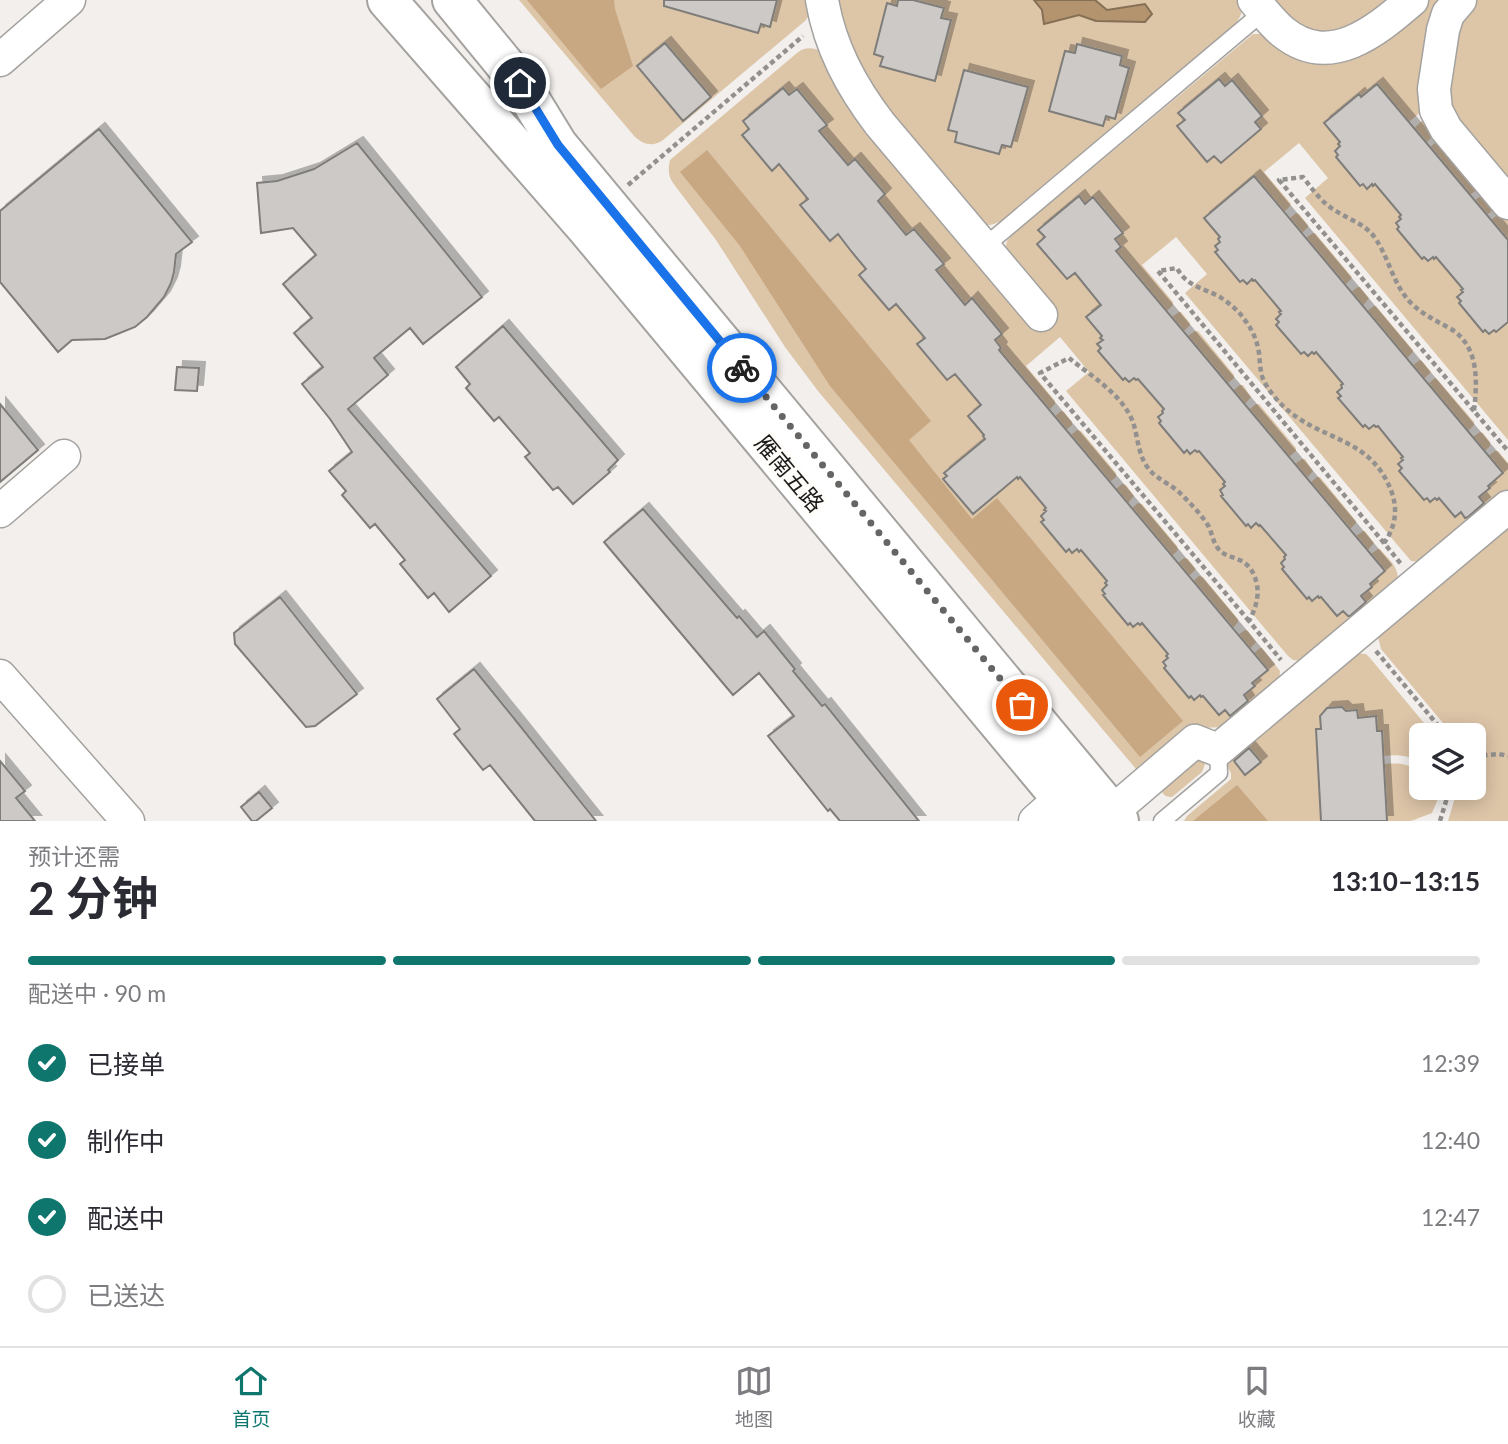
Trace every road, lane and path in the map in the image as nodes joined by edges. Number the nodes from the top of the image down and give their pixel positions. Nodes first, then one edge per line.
1 (69, 0) edge
2 (387, 0) edge
3 (452, 0) edge
4 (1412, 0) edge
5 (1460, 0) edge
6 (1259, 6) edge
7 (823, 9) edge
8 (0, 60) edge
9 (1508, 203) edge
10 (606, 204) junction
11 (984, 247) junction
12 (1041, 315) dead end
13 (1474, 411) junction
14 (1508, 451) edge
15 (64, 456) dead end
16 (1508, 507) edge
17 (0, 512) edge
18 (1384, 543) junction
19 (1418, 583) junction
20 (1249, 621) junction
21 (1360, 632) junction
22 (0, 676) edge
23 (1300, 682) junction
24 (1436, 723) edge
25 (1218, 750) junction
26 (1486, 755) edge
27 (1508, 756) edge
28 (1446, 800) edge
29 (1081, 815) edge
30 (128, 821) edge
31 (1162, 821) edge
32 (1440, 821) edge

1 - 8 street
2 - 29 main road, 雁南五路
3 - 10 main road
4 - 6 street
5 - 9 street
6 - 11 lane
7 - 10 path
7 - 11 street
10 - 29 main road
11 - 12 street
13 - 13 path
13 - 14 path
15 - 17 street
16 - 19 street
18 - 18 path
18 - 19 path
19 - 21 street
20 - 20 path
20 - 23 path
21 - 23 street
21 - 24 path
22 - 30 street
23 - 25 street
25 - 29 street
25 - 31 lane
26 - 27 path
28 - 32 path

